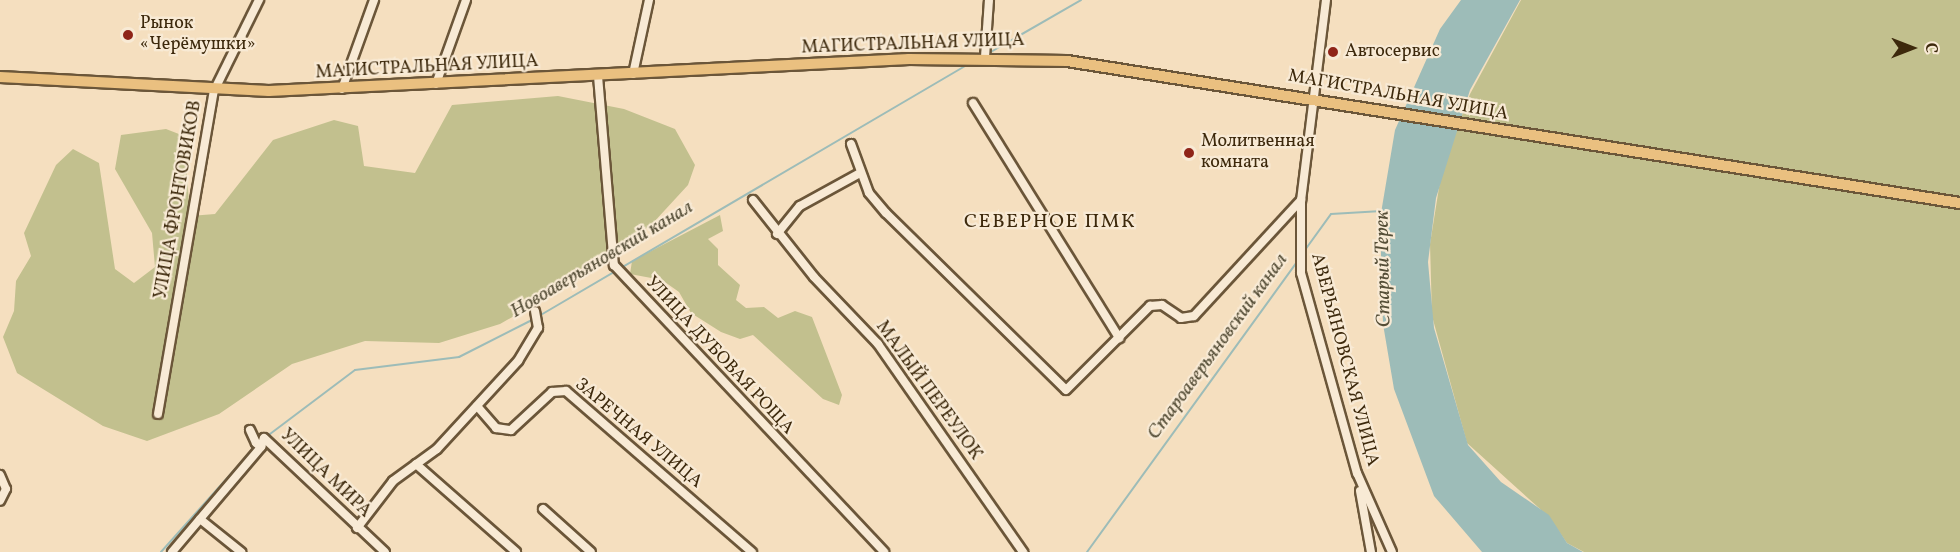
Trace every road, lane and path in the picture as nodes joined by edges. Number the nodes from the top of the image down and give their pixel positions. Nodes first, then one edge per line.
1 (259, 0) edge
2 (374, 0) edge
3 (466, 0) edge
4 (649, 0) edge
5 (988, 0) edge
6 (1326, 0) edge
7 (986, 57) junction
8 (633, 74) junction
9 (598, 76) junction
10 (0, 77) edge
11 (436, 84) junction
12 (342, 89) junction
13 (214, 91) junction
14 (1314, 98) junction
15 (973, 103) dead end
16 (851, 144) dead end
17 (860, 173) junction
18 (753, 200) dead end
19 (1301, 200) junction
20 (1960, 203) edge
21 (777, 234) junction
22 (535, 311) dead end
23 (1119, 338) junction
24 (477, 406) junction
25 (158, 414) dead end
26 (250, 430) dead end
27 (261, 447) junction
28 (416, 464) junction
29 (1357, 473) junction
30 (0, 475) edge
31 (0, 501) edge
32 (543, 509) dead end
33 (200, 519) junction
34 (357, 528) junction
35 (172, 552) edge
36 (241, 552) edge
37 (386, 552) edge
38 (516, 552) edge
39 (591, 552) edge
40 (752, 552) edge
41 (884, 552) edge
42 (1023, 552) edge
43 (1371, 552) edge
44 (1392, 552) edge

1 - 13 street, УЛИЦА ФРОНТОВИКОВ
2 - 12 street
3 - 11 street
4 - 8 street
5 - 7 street
6 - 14 street, АВЕРЬЯНОВСКАЯ УЛИЦА
7 - 8 main road, МАГИСТРАЛЬНАЯ УЛИЦА
7 - 14 main road, МАГИСТРАЛЬНАЯ УЛИЦА
8 - 9 main road, МАГИСТРАЛЬНАЯ УЛИЦА
9 - 11 main road, МАГИСТРАЛЬНАЯ УЛИЦА
9 - 41 street, УЛИЦА ДУБОВАЯ РОЩА
10 - 13 main road, МАГИСТРАЛЬНАЯ УЛИЦА
11 - 12 main road, МАГИСТРАЛЬНАЯ УЛИЦА
12 - 13 main road, МАГИСТРАЛЬНАЯ УЛИЦА
13 - 25 street, УЛИЦА ФРОНТОВИКОВ
14 - 19 street, АВЕРЬЯНОВСКАЯ УЛИЦА
14 - 20 main road, МАГИСТРАЛЬНАЯ УЛИЦА
15 - 23 street
16 - 17 street
17 - 21 street
17 - 23 street
18 - 21 street, МАЛЫЙ ПЕРЕУЛОК
19 - 23 street
19 - 29 street, АВЕРЬЯНОВСКАЯ УЛИЦА
21 - 42 street, МАЛЫЙ ПЕРЕУЛОК
22 - 24 street
24 - 28 street
24 - 40 street, ЗАРЕЧНАЯ УЛИЦА
26 - 27 street, УЛИЦА МИРА
27 - 33 street
27 - 34 street, УЛИЦА МИРА
28 - 34 street
28 - 38 street
29 - 43 street
29 - 44 street, АВЕРЬЯНОВСКАЯ УЛИЦА
30 - 31 street
32 - 39 street
33 - 35 street
33 - 36 street
34 - 37 street, УЛИЦА МИРА

